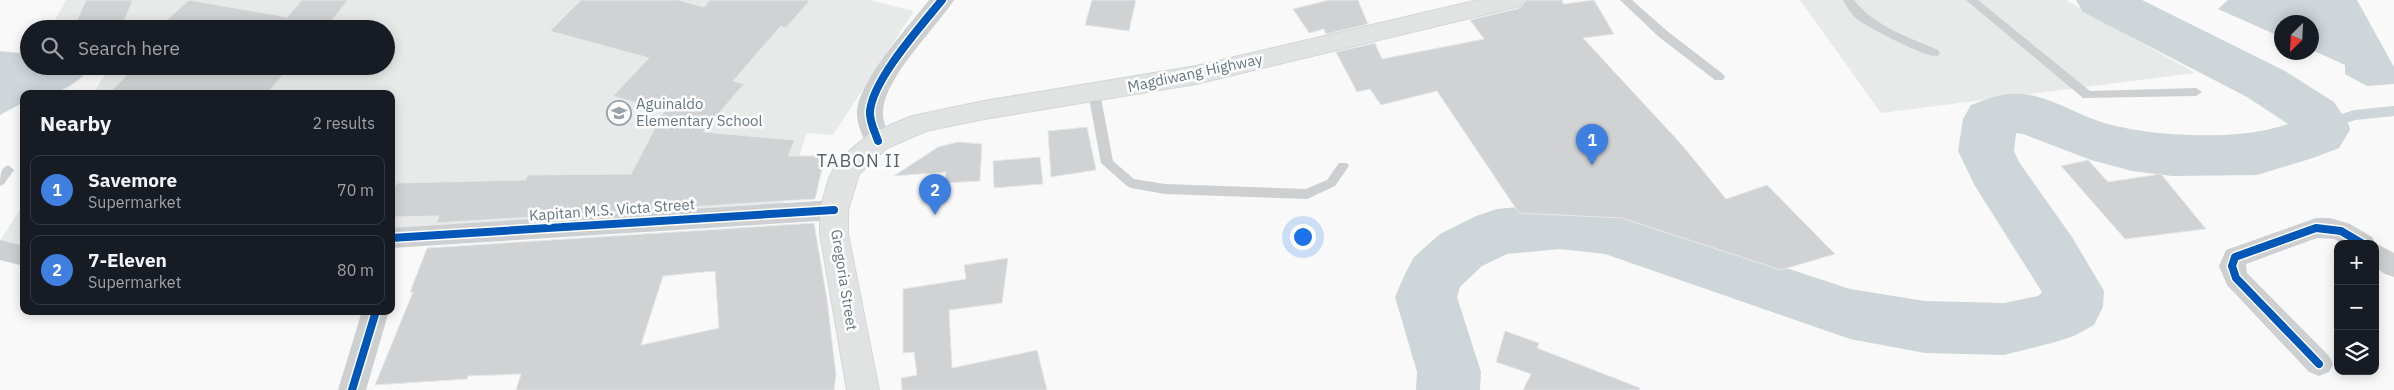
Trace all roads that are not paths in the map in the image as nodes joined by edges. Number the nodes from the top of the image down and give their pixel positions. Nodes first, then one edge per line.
1 (942, 0) edge
2 (1512, 0) edge
3 (1625, 0) edge
4 (1848, 0) edge
5 (1971, 0) edge
6 (1934, 53) dead end
7 (1718, 76) dead end
8 (2196, 92) dead end
9 (1094, 93) junction
10 (878, 140) junction
11 (1343, 166) dead end
12 (8, 170) dead end
13 (0, 182) edge
14 (834, 210) junction
15 (2358, 240) edge
16 (395, 245) edge
17 (0, 250) edge
18 (20, 255) edge
19 (2379, 256) edge
20 (2394, 267) edge
21 (375, 315) edge
22 (2319, 364) dead end
23 (352, 390) edge
24 (863, 390) edge

1 - 10 street
2 - 9 main road, Magdiwang Highway
3 - 7 lane
4 - 6 lane
5 - 8 lane
9 - 10 main road, Magdiwang Highway
9 - 11 lane
10 - 14 main road, Gregoria Street
12 - 13 lane
14 - 16 street, Kapitan M.S. Victa Street
14 - 24 main road, Gregoria Street
15 - 22 street
17 - 18 street
19 - 20 street
21 - 23 street

